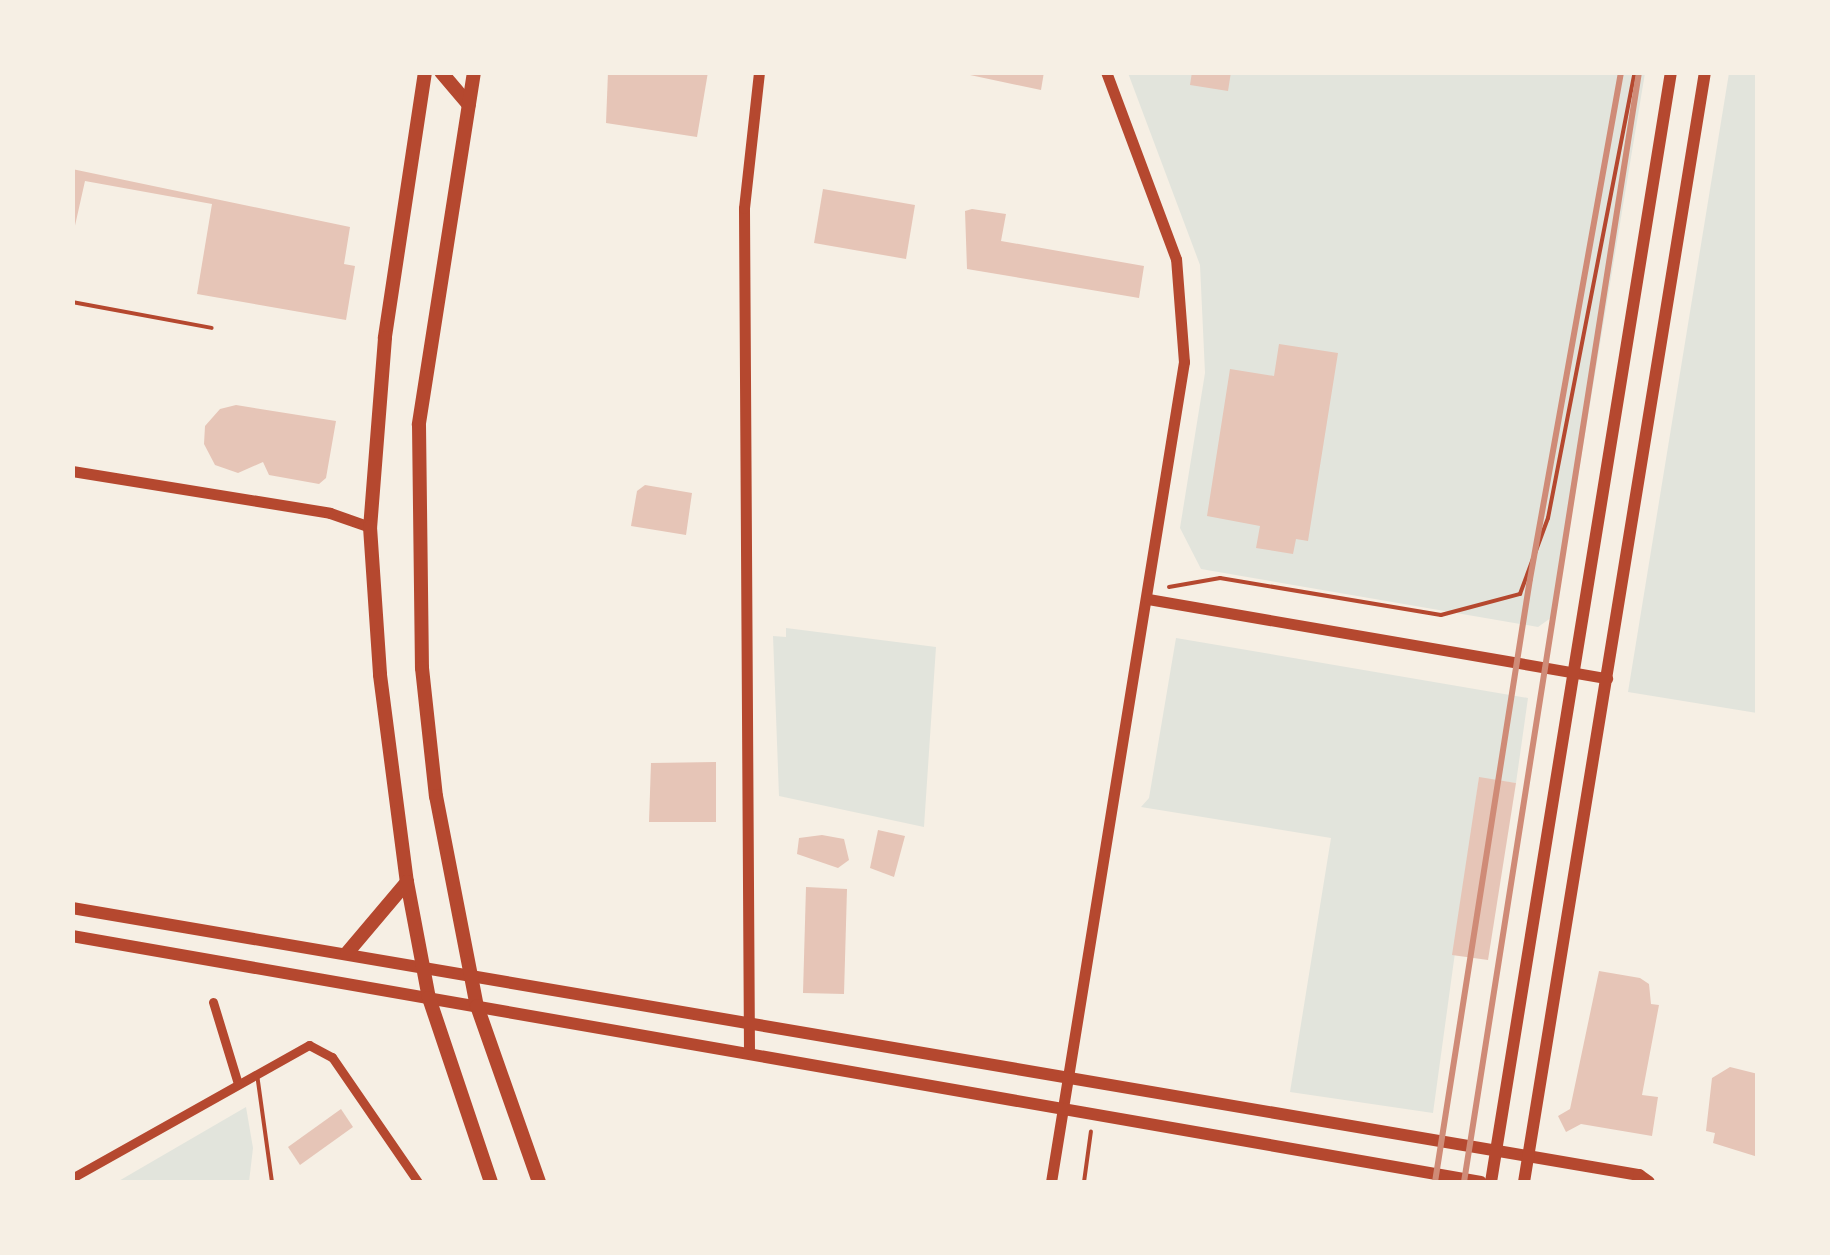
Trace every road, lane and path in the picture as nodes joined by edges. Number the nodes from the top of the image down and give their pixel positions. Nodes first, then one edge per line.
1 (425, 72) edge
2 (441, 72) edge
3 (474, 72) edge
4 (758, 72) edge
5 (1106, 72) edge
6 (1635, 72) edge
7 (1671, 72) edge
8 (1705, 72) edge
9 (468, 106) junction
10 (72, 302) edge
11 (212, 328) dead end
12 (72, 471) edge
13 (370, 527) junction
14 (1178, 582) dead end
15 (1148, 599) junction
16 (1574, 672) junction
17 (1606, 678) junction
18 (406, 882) junction
19 (72, 908) edge
20 (72, 936) edge
21 (347, 952) junction
22 (424, 967) junction
23 (471, 976) junction
24 (429, 998) junction
25 (213, 1002) dead end
26 (477, 1006) junction
27 (750, 1024) junction
28 (749, 1054) junction
29 (257, 1074) junction
30 (1066, 1078) junction
31 (238, 1084) junction
32 (1062, 1109) junction
33 (1091, 1136) dead end
34 (1496, 1151) junction
35 (1528, 1156) junction
36 (72, 1178) edge
37 (272, 1182) edge
38 (418, 1182) edge
39 (491, 1182) edge
40 (539, 1182) edge
41 (1051, 1182) edge
42 (1084, 1182) edge
43 (1480, 1182) edge
44 (1491, 1182) edge
45 (1524, 1182) edge
46 (1649, 1182) edge

1 - 13 main road
2 - 9 main road
3 - 9 main road
4 - 27 street
5 - 15 street
6 - 14 path
7 - 16 main road
8 - 17 main road
9 - 23 main road
10 - 11 lane
12 - 13 street
13 - 18 main road
15 - 16 street
15 - 30 street
16 - 17 street
16 - 34 main road
17 - 35 main road
18 - 21 main road
18 - 22 main road
19 - 21 main road
20 - 24 main road
21 - 22 main road
22 - 23 main road
22 - 24 main road
23 - 26 main road
23 - 27 main road
24 - 26 main road
24 - 39 main road
25 - 31 street
26 - 28 main road
26 - 40 main road
27 - 28 street
27 - 30 main road
28 - 32 main road
29 - 31 street
29 - 37 lane
29 - 38 street
30 - 32 street
30 - 34 main road
31 - 36 street
32 - 41 street
32 - 43 main road
33 - 42 path
34 - 35 main road
34 - 44 main road
35 - 45 main road
35 - 46 main road

